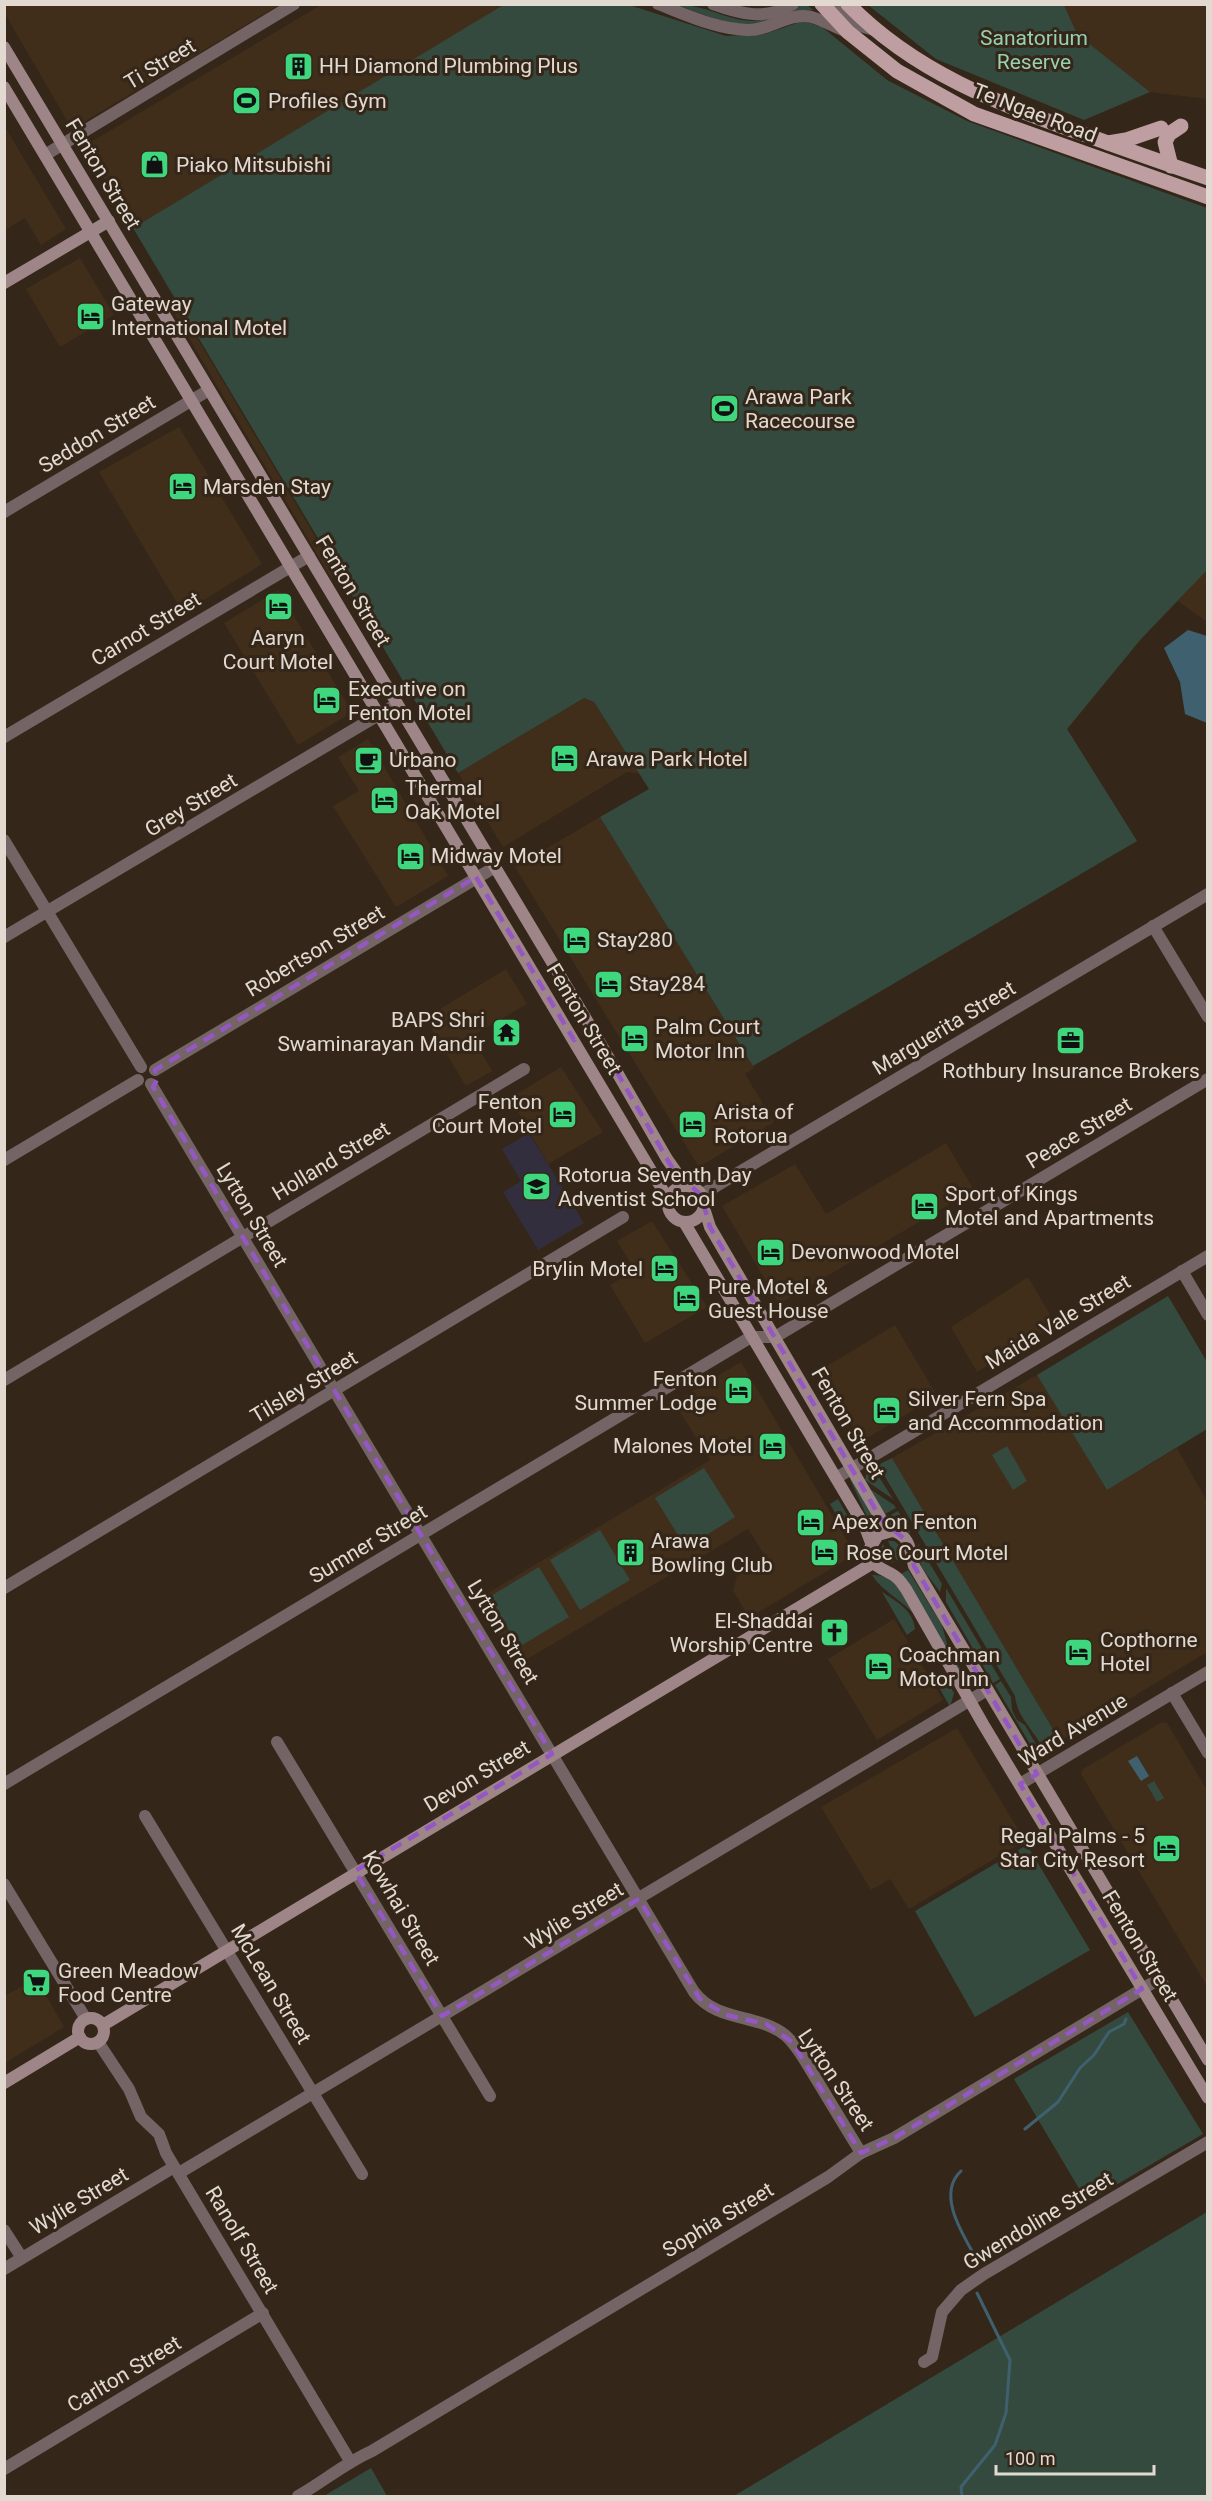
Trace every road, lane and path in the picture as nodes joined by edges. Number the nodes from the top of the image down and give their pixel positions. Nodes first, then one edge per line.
1 (294, 4) edge
2 (713, 4) edge
3 (775, 4) edge
4 (793, 4) edge
5 (822, 4) edge
6 (834, 4) edge
7 (848, 4) edge
8 (662, 5) edge
9 (763, 15) junction
10 (874, 30) junction
11 (848, 33) junction
12 (4, 47) edge
13 (4, 87) edge
14 (1181, 126) dead end
15 (1161, 128) dead end
16 (1108, 143) junction
17 (63, 145) junction
18 (45, 156) junction
19 (1171, 166) junction
20 (1208, 178) edge
21 (1208, 197) edge
22 (109, 220) junction
23 (91, 231) junction
24 (4, 283) edge
25 (209, 390) junction
26 (192, 400) junction
27 (4, 512) edge
28 (309, 556) junction
29 (291, 566) junction
30 (397, 704) junction
31 (380, 714) junction
32 (4, 737) edge
33 (4, 840) edge
34 (495, 867) junction
35 (476, 877) junction
36 (1208, 894) edge
37 (47, 912) junction
38 (1153, 926) junction
39 (4, 937) edge
40 (1205, 1008) edge
41 (592, 1029) junction
42 (574, 1040) junction
43 (141, 1067) junction
44 (524, 1069) dead end
45 (155, 1070) junction
46 (1208, 1079) edge
47 (138, 1080) junction
48 (151, 1084) junction
49 (4, 1160) edge
50 (686, 1186) junction
51 (668, 1199) junction
52 (703, 1202) junction
53 (623, 1217) dead end
54 (684, 1222) junction
55 (243, 1237) junction
56 (1208, 1256) edge
57 (1182, 1271) junction
58 (1208, 1315) edge
59 (751, 1337) junction
60 (775, 1337) junction
61 (4, 1380) edge
62 (336, 1390) junction
63 (852, 1468) junction
64 (836, 1479) junction
65 (892, 1531) junction
66 (422, 1534) junction
67 (871, 1543) junction
68 (911, 1553) junction
69 (873, 1563) junction
70 (887, 1572) junction
71 (4, 1588) edge
72 (1208, 1672) edge
73 (987, 1690) junction
74 (1172, 1693) junction
75 (970, 1701) junction
76 (277, 1742) dead end
77 (1208, 1753) edge
78 (552, 1754) junction
79 (1037, 1774) junction
80 (4, 1784) edge
81 (1020, 1784) junction
82 (145, 1816) dead end
83 (356, 1871) junction
84 (4, 1884) edge
85 (639, 1899) junction
86 (227, 1949) junction
87 (1159, 1979) junction
88 (1142, 1989) junction
89 (442, 2016) junction
90 (86, 2019) junction
91 (103, 2025) junction
92 (80, 2037) junction
93 (98, 2042) junction
94 (1208, 2060) edge
95 (4, 2083) edge
96 (314, 2093) junction
97 (490, 2096) dead end
98 (1208, 2098) edge
99 (1208, 2142) edge
100 (861, 2153) junction
101 (177, 2170) junction
102 (362, 2174) dead end
103 (4, 2230) edge
104 (21, 2259) junction
105 (4, 2269) edge
106 (263, 2313) junction
107 (924, 2362) dead end
108 (350, 2461) junction
109 (4, 2469) edge
110 (298, 2496) edge

1 - 17 street, Ti Street
2 - 9 street
3 - 9 street
4 - 9 street
5 - 11 main road
6 - 10 street, Te Ngae Road
7 - 10 main road
8 - 11 street, Te Ngae Road
10 - 16 main road, Te Ngae Road
11 - 21 main road, Te Ngae Road
12 - 17 main road, Fenton Street
13 - 18 main road, Fenton Street
14 - 19 main road
15 - 16 main road
16 - 19 main road, Te Ngae Road
17 - 18 street, Ti Street
17 - 22 main road, Fenton Street
18 - 23 main road, Fenton Street
19 - 20 main road, Te Ngae Road
22 - 23 main road
22 - 25 main road, Fenton Street
23 - 24 main road
23 - 26 main road, Fenton Street
25 - 26 street, Seddon Street
25 - 28 main road, Fenton Street
26 - 27 street, Seddon Street
26 - 29 main road, Fenton Street
28 - 29 street, Carnot Street
28 - 30 main road, Fenton Street
29 - 31 main road, Fenton Street
29 - 32 street, Carnot Street
30 - 31 street, Grey Street
30 - 34 main road, Fenton Street
31 - 35 main road, Fenton Street
31 - 37 street, Grey Street
33 - 37 street
34 - 35 street, Robertson Street
34 - 41 main road, Fenton Street
35 - 42 main road, Fenton Street
35 - 45 street, Robertson Street
36 - 38 street, Marguerita Street
37 - 39 street, Grey Street
37 - 43 street
38 - 40 street
38 - 52 street, Marguerita Street
41 - 42 main road
41 - 50 main road, Fenton Street
42 - 51 main road, Fenton Street
43 - 45 street
43 - 47 street
44 - 55 street, Holland Street
45 - 48 street
46 - 60 street, Peace Street
47 - 48 street
47 - 49 street
48 - 55 street, Lytton Street
50 - 51 main road
50 - 52 main road
51 - 54 main road
52 - 54 main road
52 - 60 main road, Fenton Street
53 - 62 street, Tilsley Street
54 - 59 main road, Fenton Street
55 - 61 street, Holland Street
55 - 62 street, Lytton Street
56 - 57 street, Maida Vale Street
57 - 58 street
57 - 63 street, Maida Vale Street
59 - 60 street
59 - 64 main road, Fenton Street
59 - 66 street, Sumner Street
60 - 63 main road, Fenton Street
62 - 66 street, Lytton Street
62 - 71 street, Tilsley Street
63 - 64 street, Maida Vale Street
63 - 65 main road, Fenton Street
64 - 67 main road, Fenton Street
65 - 67 main road
65 - 68 main road
66 - 78 street, Lytton Street
66 - 80 street, Sumner Street
67 - 69 main road
68 - 70 main road
68 - 73 main road, Fenton Street
69 - 70 main road
69 - 78 main road, Devon Street
70 - 75 main road, Fenton Street
72 - 74 street, Ward Avenue
73 - 75 street, Wylie Street
73 - 79 main road, Fenton Street
74 - 77 street
74 - 79 street, Ward Avenue
75 - 81 main road, Fenton Street
75 - 85 street, Wylie Street
76 - 83 street, Kowhai Street
78 - 83 main road, Devon Street
78 - 85 street, Lytton Street
79 - 81 street, Ward Avenue
79 - 87 main road, Fenton Street
81 - 88 main road, Fenton Street
82 - 86 street, McLean Street
83 - 86 main road, Devon Street
83 - 89 street, Kowhai Street
84 - 90 street
85 - 89 street, Wylie Street
85 - 100 street, Lytton Street
86 - 91 main road, Devon Street
86 - 96 street, McLean Street
87 - 88 street, Sophia Street
87 - 94 main road, Fenton Street
88 - 98 main road, Fenton Street
88 - 100 street, Sophia Street
89 - 96 street, Wylie Street
89 - 97 street, Kowhai Street
90 - 91 main road
90 - 92 main road
91 - 93 main road
92 - 93 main road
92 - 95 main road
93 - 101 street, Ranolf Street
96 - 101 street, Wylie Street
96 - 102 street, McLean Street
99 - 107 street, Gwendoline Street
100 - 108 street, Sophia Street
101 - 104 street, Wylie Street
101 - 106 street, Ranolf Street
103 - 104 street
104 - 105 street, Wylie Street
106 - 108 street, Ranolf Street
106 - 109 street, Carlton Street
108 - 110 street, Sophia Street

